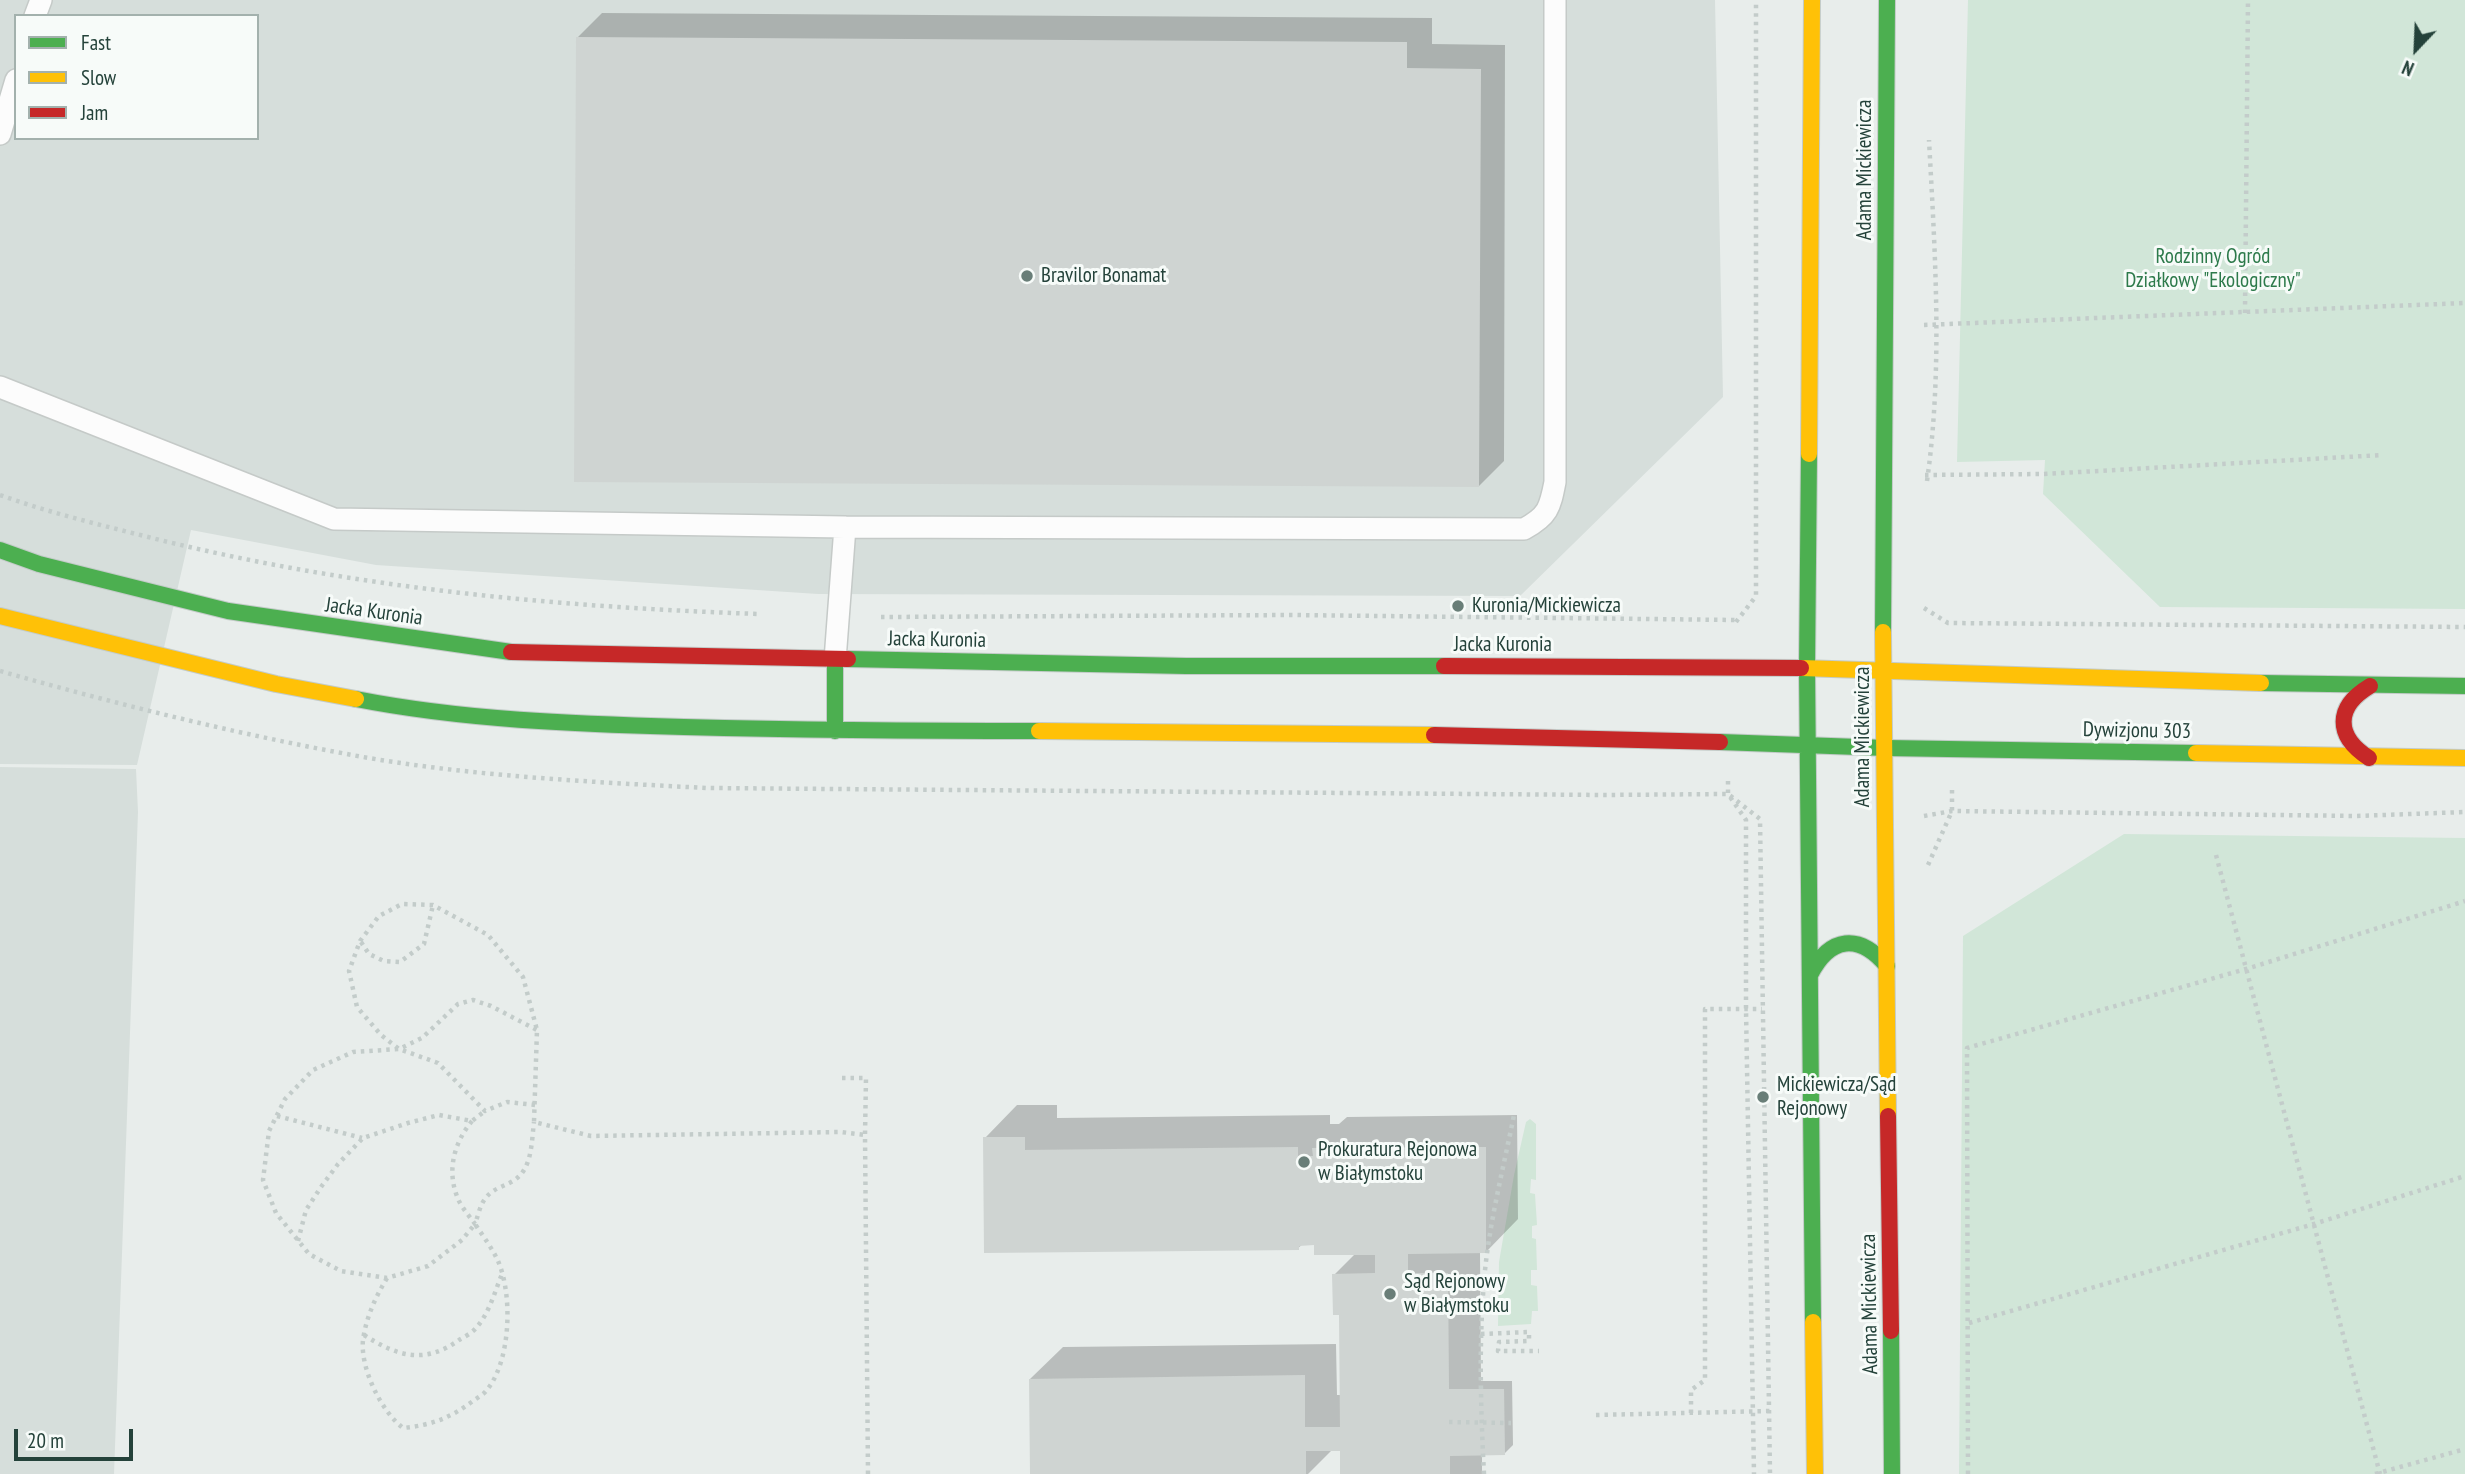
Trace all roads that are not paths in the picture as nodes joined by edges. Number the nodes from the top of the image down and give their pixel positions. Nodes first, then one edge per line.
1 (1555, 0) edge
2 (1812, 0) edge
3 (1887, 0) edge
4 (14, 87) edge
5 (0, 134) edge
6 (0, 387) edge
7 (845, 527) junction
8 (0, 550) edge
9 (0, 615) edge
10 (835, 660) junction
11 (1807, 668) junction
12 (1884, 671) junction
13 (2370, 686) junction
14 (2465, 686) edge
15 (835, 731) junction
16 (1807, 745) junction
17 (1886, 748) junction
18 (2369, 758) junction
19 (2465, 758) edge
20 (1887, 966) junction
21 (1810, 975) junction
22 (1815, 1474) edge
23 (1892, 1474) edge

1 - 7 lane
2 - 11 main road
3 - 12 main road, Adama Mickiewicza
4 - 5 lane
6 - 7 lane
7 - 10 lane
8 - 10 main road, Jacka Kuronia
9 - 15 main road
10 - 11 main road, Jacka Kuronia
10 - 15 main road
11 - 12 main road, Jacka Kuronia
11 - 16 main road
12 - 13 main road
12 - 17 main road, Adama Mickiewicza
13 - 14 main road
13 - 18 main road
15 - 16 main road
16 - 17 main road, Dywizjonu 303
16 - 21 main road
17 - 18 main road, Dywizjonu 303
17 - 20 main road, Adama Mickiewicza
18 - 19 main road, Dywizjonu 303
20 - 21 main road
20 - 23 main road, Adama Mickiewicza
21 - 22 main road

